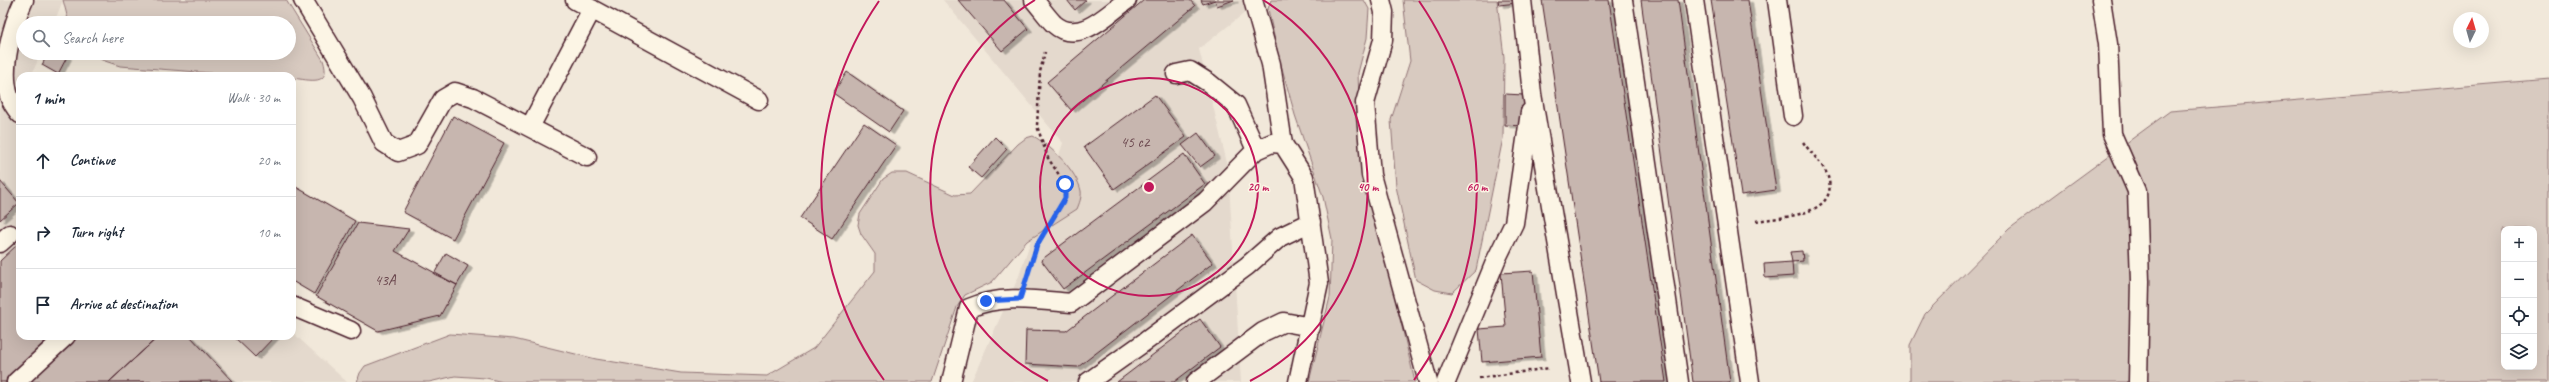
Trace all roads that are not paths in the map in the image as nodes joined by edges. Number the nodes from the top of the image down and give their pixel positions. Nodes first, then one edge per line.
1 (24, 0) edge
2 (303, 0) edge
3 (575, 0) edge
4 (1034, 0) edge
5 (1127, 0) edge
6 (1253, 0) edge
7 (1381, 0) edge
8 (1522, 0) edge
9 (1623, 0) edge
10 (1694, 0) edge
11 (1777, 0) edge
12 (2102, 0) edge
13 (592, 9) junction
14 (17, 16) edge
15 (16, 17) edge
16 (1176, 74) dead end
17 (1532, 94) junction
18 (759, 100) dead end
19 (16, 108) edge
20 (1793, 116) road end
21 (530, 127) junction
22 (1283, 144) junction
23 (1256, 150) junction
24 (587, 157) dead end
25 (1311, 222) junction
26 (296, 308) edge
27 (1311, 327) junction
28 (351, 331) dead end
29 (62, 340) edge
30 (16, 382) edge
31 (951, 382) edge
32 (1088, 382) edge
33 (1196, 382) edge
34 (1298, 382) edge
35 (1428, 382) edge
36 (1446, 382) edge
37 (1581, 382) edge
38 (1679, 382) edge
39 (1750, 382) edge
40 (2138, 382) edge

1 - 14 lane
2 - 21 lane
3 - 13 lane
4 - 5 lane
6 - 22 lane
7 - 35 lane
8 - 17 lane
9 - 38 lane
10 - 39 lane
11 - 20 lane
12 - 40 lane
13 - 18 lane
13 - 21 lane
15 - 19 lane
16 - 23 lane
17 - 36 lane
17 - 37 lane
21 - 24 lane
22 - 23 lane
22 - 25 lane
23 - 31 lane
25 - 27 lane
25 - 32 lane
26 - 28 lane
27 - 33 lane
27 - 34 lane
29 - 30 lane

